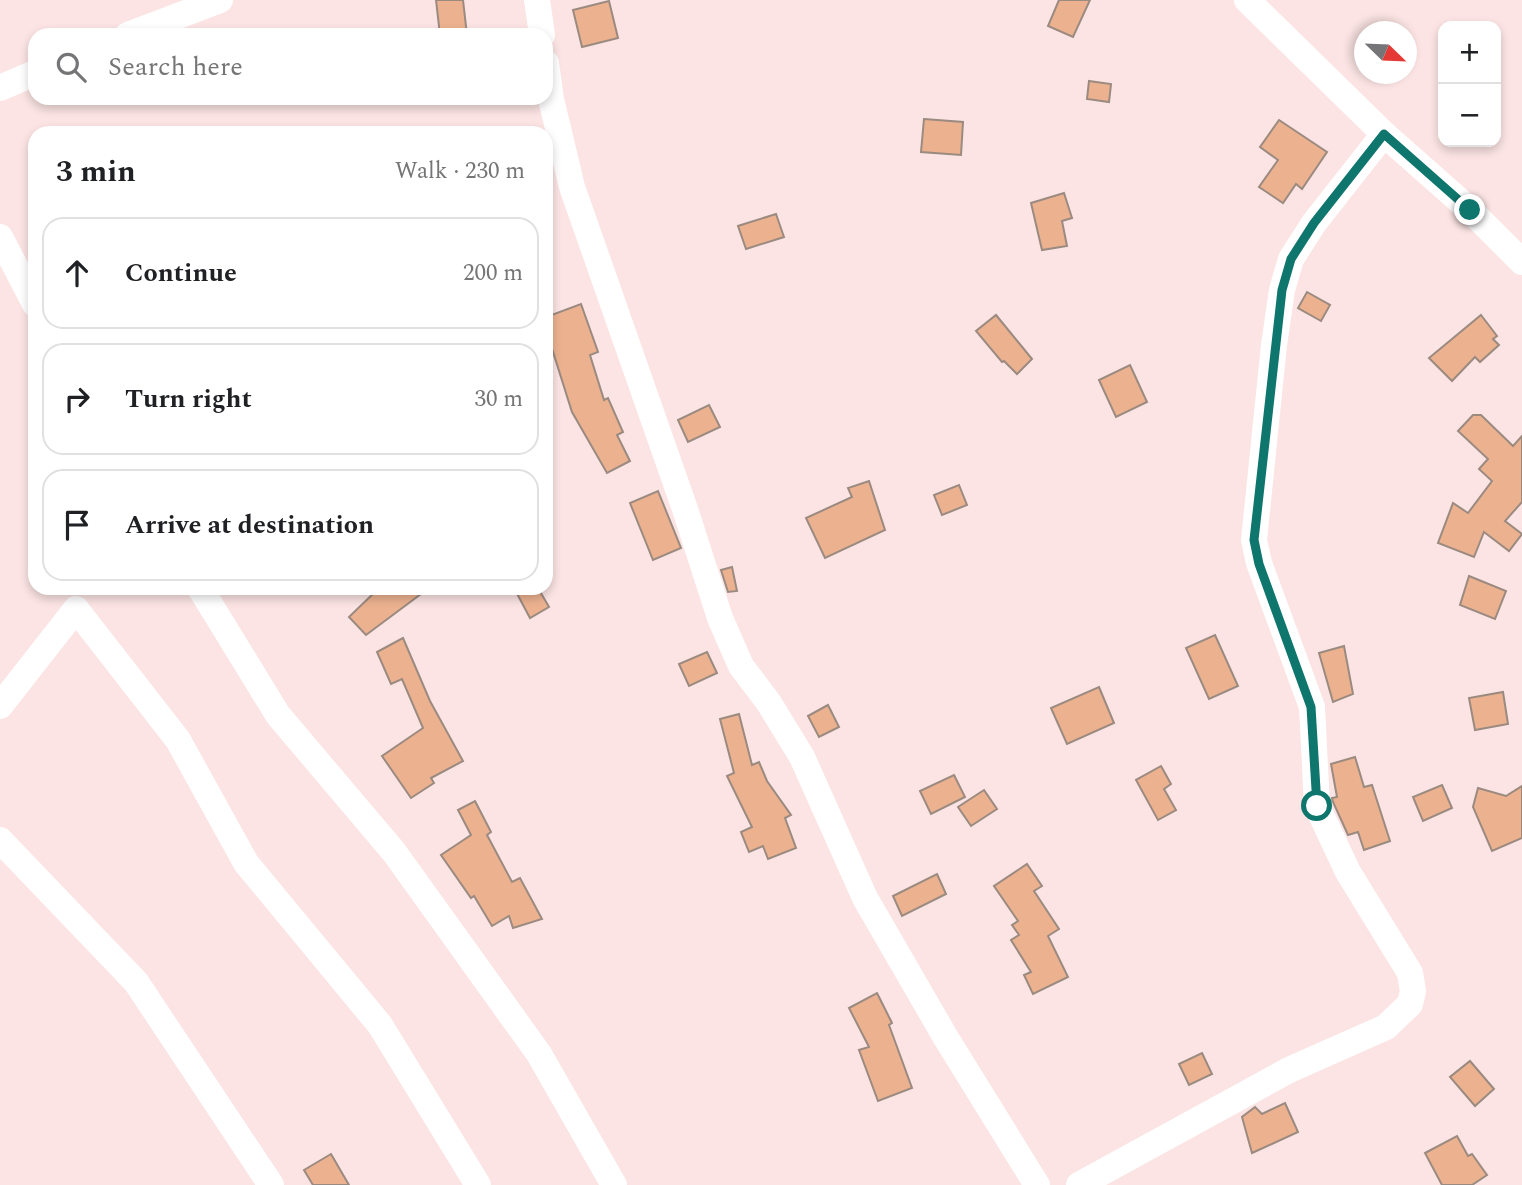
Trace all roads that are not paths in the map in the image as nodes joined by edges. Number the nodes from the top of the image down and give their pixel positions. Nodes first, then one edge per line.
1 (220, 0) edge
2 (537, 0) edge
3 (1247, 0) edge
4 (146, 28) edge
5 (541, 28) edge
6 (28, 76) edge
7 (0, 88) edge
8 (553, 96) edge
9 (1384, 134) junction
10 (0, 237) edge
11 (1522, 262) edge
12 (28, 291) edge
13 (204, 595) edge
14 (0, 706) edge
15 (0, 840) edge
16 (271, 1185) edge
17 (478, 1185) edge
18 (614, 1185) edge
19 (1037, 1185) edge
20 (1079, 1185) edge

1 - 4 street
2 - 5 street
3 - 9 street
6 - 7 street
8 - 19 street
9 - 11 street
9 - 20 street
10 - 12 street
13 - 18 street
14 - 17 street
15 - 16 street

